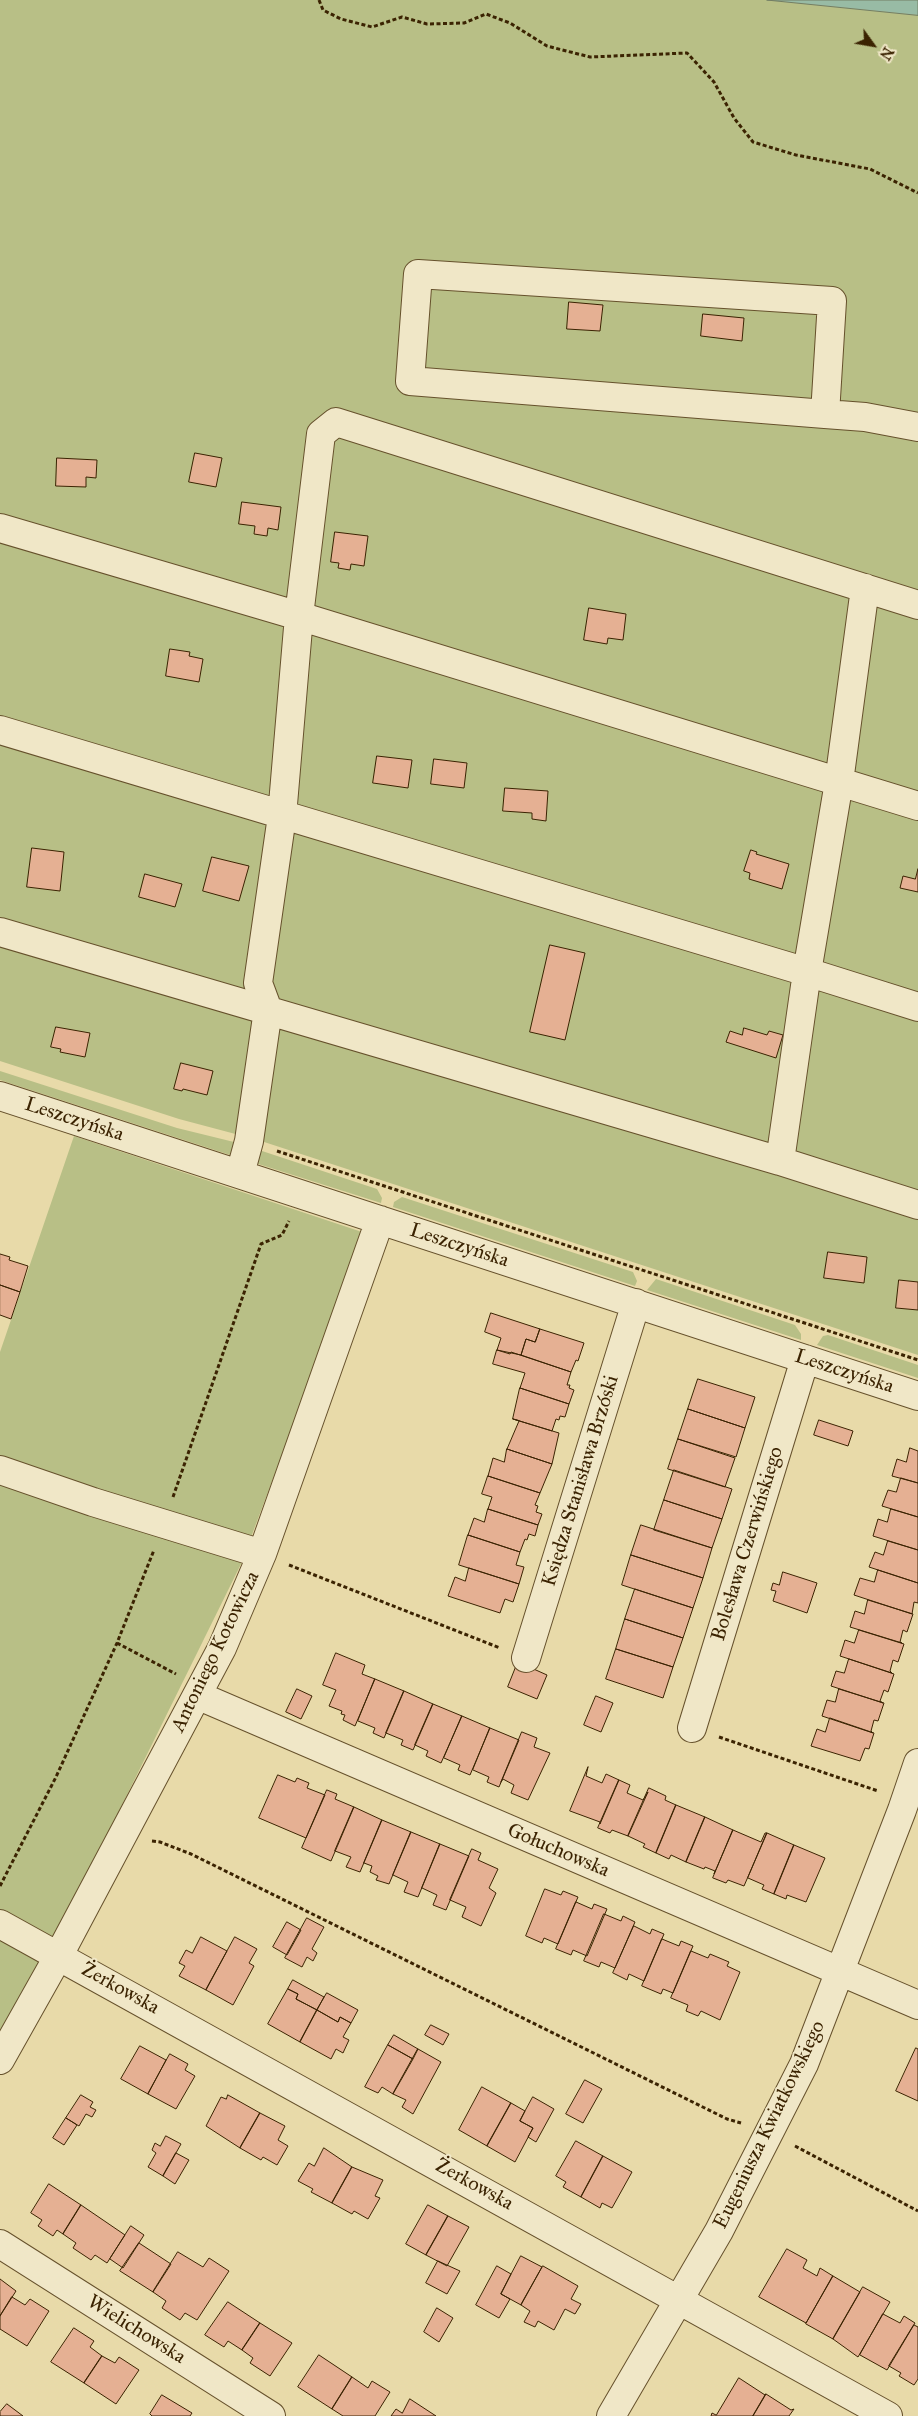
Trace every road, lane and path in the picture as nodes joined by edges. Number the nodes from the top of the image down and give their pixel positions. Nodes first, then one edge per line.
1 (319, 0) edge
2 (918, 193) edge
3 (825, 414) junction
4 (918, 427) edge
5 (0, 528) edge
6 (865, 588) junction
7 (918, 605) edge
8 (299, 616) junction
9 (0, 730) edge
10 (839, 782) junction
11 (918, 806) edge
12 (282, 816) junction
13 (0, 932) edge
14 (807, 972) junction
15 (918, 1007) edge
16 (268, 1010) junction
17 (0, 1096) edge
18 (249, 1141) junction
19 (780, 1161) junction
20 (240, 1174) junction
21 (918, 1205) edge
22 (380, 1220) junction
23 (636, 1303) junction
24 (805, 1359) junction
25 (918, 1360) edge
26 (918, 1396) edge
27 (0, 1470) edge
28 (262, 1554) junction
29 (117, 1643) dead end
30 (526, 1658) joint
31 (200, 1692) junction
32 (692, 1728) joint
33 (918, 1763) edge
34 (906, 1801) junction
35 (120, 1840) junction
36 (0, 1924) edge
37 (59, 1955) junction
38 (841, 1972) junction
39 (918, 2005) edge
40 (0, 2060) edge
41 (770, 2132) junction
42 (918, 2212) edge
43 (0, 2244) edge
44 (680, 2300) junction
45 (271, 2416) edge
46 (611, 2416) edge
47 (888, 2416) edge

1 - 2 path
3 - 3 street
3 - 4 street
5 - 8 street
6 - 7 street
6 - 8 street
6 - 10 street
8 - 10 street
8 - 12 street
9 - 12 street
10 - 11 street
10 - 14 street
12 - 14 street
12 - 16 street
13 - 16 street
14 - 15 street
14 - 19 street
16 - 18 street
16 - 19 street
17 - 20 street, Leszczyńska
18 - 20 street
18 - 25 path
19 - 21 street
20 - 22 street, Leszczyńska
22 - 23 street, Leszczyńska
22 - 28 street, Antoniego Kotowicza
23 - 24 street, Leszczyńska
23 - 30 street, Księdza Stanisława Brzóski
24 - 26 street, Leszczyńska
24 - 32 street, Bolesława Czerwińskiego
27 - 28 street
28 - 30 path
28 - 31 street, Antoniego Kotowicza
29 - 31 path
31 - 35 street, Antoniego Kotowicza
31 - 38 street, Gołuchowska
32 - 34 path
33 - 34 street, Eugeniusza Kwiatkowskiego
34 - 38 street, Eugeniusza Kwiatkowskiego
35 - 37 street, Antoniego Kotowicza
35 - 41 path
36 - 37 street, Żerkowska
37 - 40 street, Antoniego Kotowicza
37 - 44 street, Żerkowska
38 - 39 street, Gołuchowska
38 - 41 street, Eugeniusza Kwiatkowskiego
41 - 42 path
41 - 44 street, Eugeniusza Kwiatkowskiego
43 - 45 street, Wielichowska
44 - 46 street, Eugeniusza Kwiatkowskiego
44 - 47 street, Żerkowska

